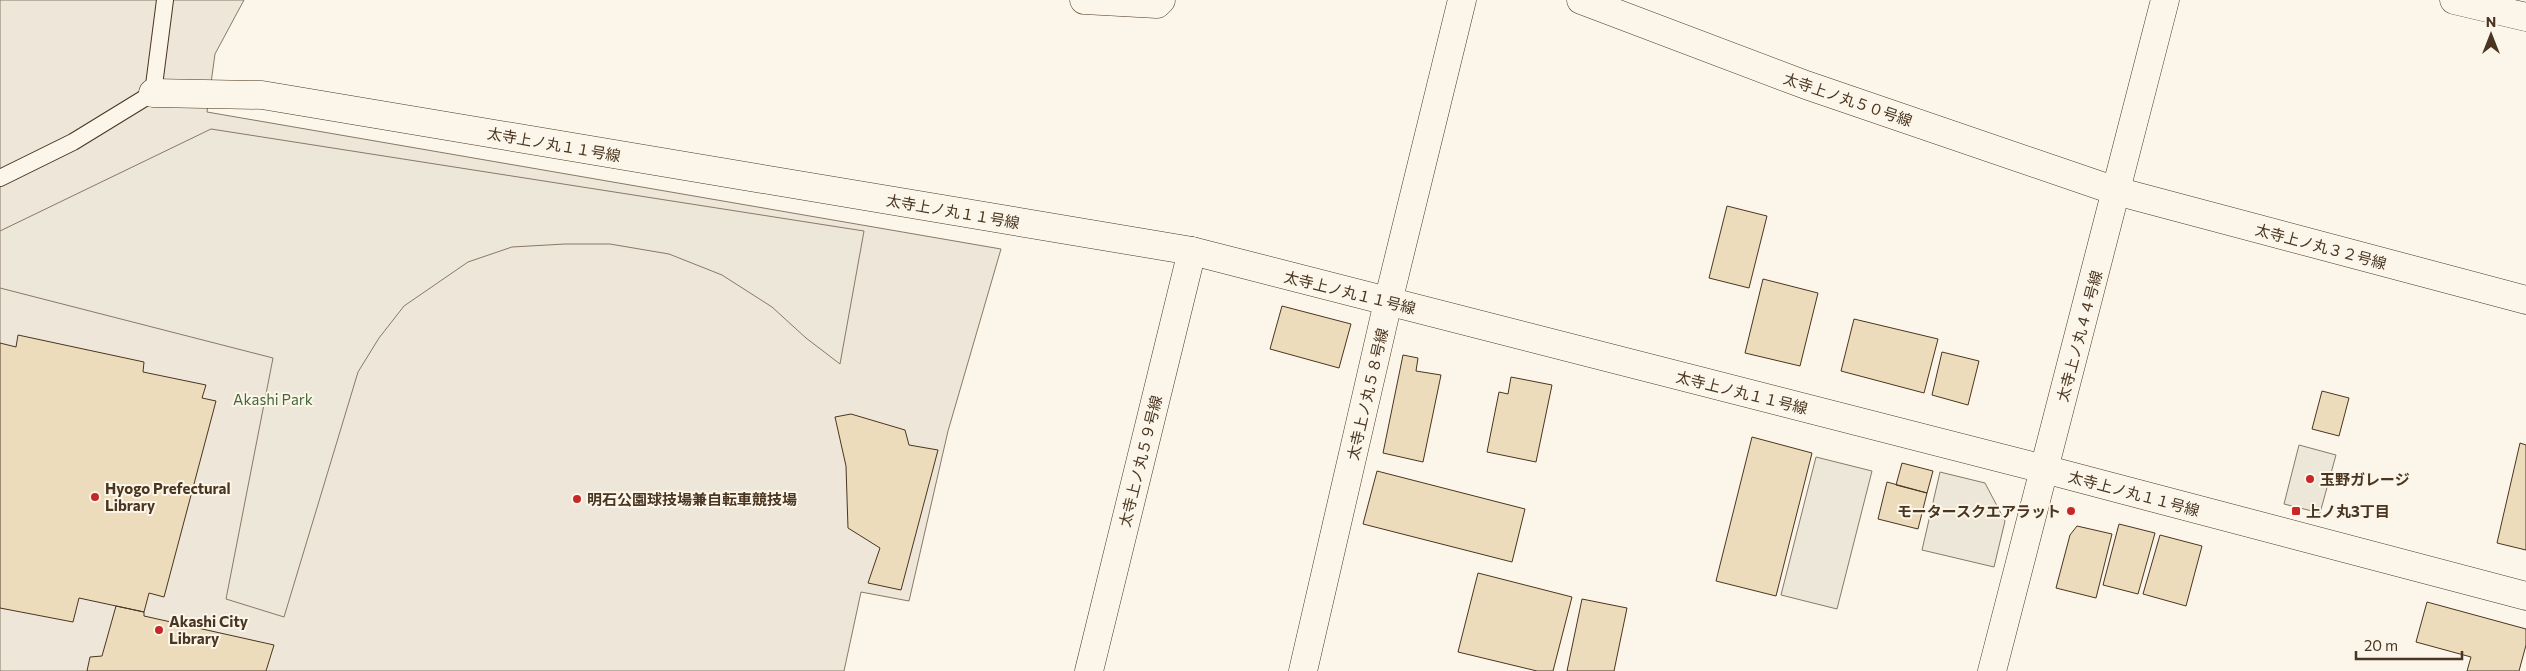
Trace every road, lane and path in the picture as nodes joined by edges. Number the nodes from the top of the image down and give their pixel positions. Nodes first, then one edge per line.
1 (165, 0) edge
2 (1084, 0) edge
3 (1161, 0) edge
4 (1462, 0) edge
5 (1581, 0) edge
6 (2165, 0) edge
7 (2454, 0) edge
8 (2526, 17) edge
9 (153, 92) junction
10 (0, 178) edge
11 (2116, 191) junction
12 (1192, 251) junction
13 (2526, 300) edge
14 (1388, 302) junction
15 (2044, 469) junction
16 (2526, 596) edge
17 (1089, 671) edge
18 (1303, 671) edge
19 (1992, 671) edge

1 - 9 lane
2 - 3 street
4 - 14 street, 太寺上ノ丸５８号線
5 - 11 street, 太寺上ノ丸５０号線
6 - 11 street, 太寺上ノ丸４４号線
7 - 8 street
9 - 10 lane
9 - 12 street, 太寺上ノ丸１１号線
11 - 13 street, 太寺上ノ丸３２号線
11 - 15 street, 太寺上ノ丸４４号線
12 - 14 street, 太寺上ノ丸１１号線
12 - 17 street, 太寺上ノ丸５９号線
14 - 15 street, 太寺上ノ丸１１号線
14 - 18 street, 太寺上ノ丸５８号線
15 - 16 street, 太寺上ノ丸１１号線
15 - 19 street, 太寺上ノ丸４４号線

